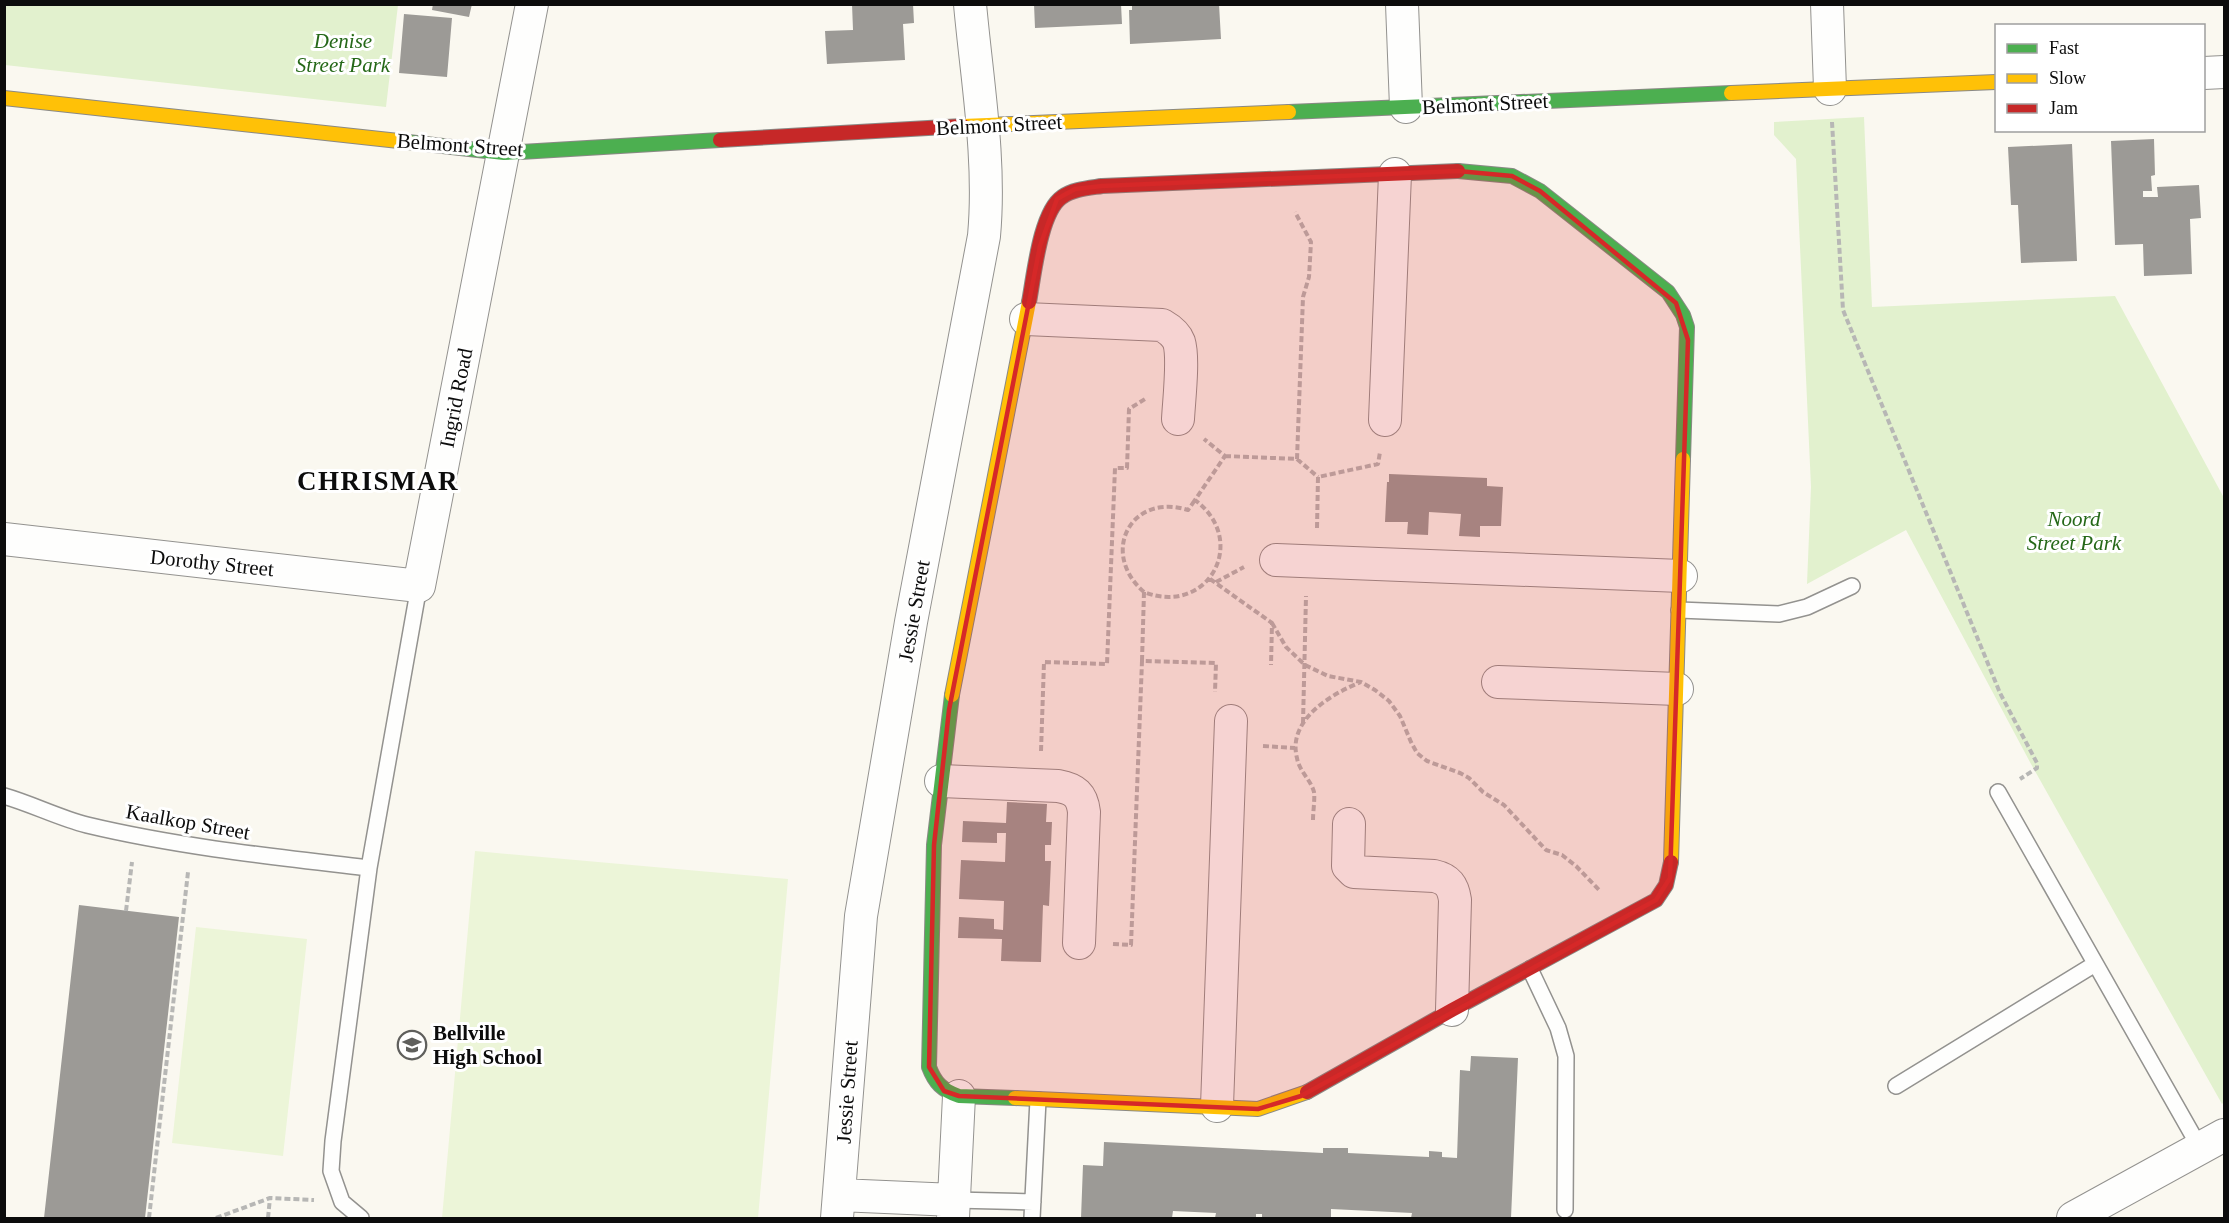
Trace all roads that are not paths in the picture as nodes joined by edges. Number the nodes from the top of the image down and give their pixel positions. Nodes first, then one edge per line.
1 (532, 4) edge
2 (970, 4) edge
3 (1402, 4) edge
4 (1827, 4) edge
5 (2224, 72) edge
6 (2205, 73) edge
7 (1995, 82) edge
8 (4, 98) edge
9 (1831, 102) junction
10 (1406, 107) junction
11 (982, 125) junction
12 (504, 153) junction
13 (1395, 174) junction
14 (1026, 319) junction
15 (1178, 418) road end
16 (1385, 420) road end
17 (4, 539) edge
18 (1276, 560) dead end
19 (1681, 576) junction
20 (419, 586) junction
21 (1852, 586) dead end
22 (1679, 610) junction
23 (1498, 681) dead end
24 (1677, 689) junction
25 (1231, 721) road end
26 (941, 782) junction
27 (1998, 792) road end
28 (4, 796) edge
29 (1349, 824) dead end
30 (369, 868) junction
31 (1079, 943) road end
32 (2095, 964) junction
33 (1530, 969) junction
34 (1452, 1010) junction
35 (1896, 1086) dead end
36 (959, 1096) junction
37 (1038, 1100) junction
38 (1217, 1106) junction
39 (2212, 1142) edge
40 (1033, 1202) junction
41 (886, 1204) edge
42 (838, 1207) edge
43 (954, 1209) edge
44 (1565, 1210) dead end
45 (361, 1218) edge
46 (1032, 1218) edge
47 (2073, 1218) edge

1 - 12 street, Ingrid Road
2 - 11 street, Jessie Street
3 - 10 street
4 - 9 street
5 - 6 street
7 - 9 street, Belmont Street
8 - 12 street, Belmont Street
9 - 10 street, Belmont Street
10 - 11 street, Belmont Street
11 - 12 street, Belmont Street
11 - 42 street, Jessie Street
12 - 20 street, Ingrid Road
13 - 14 street
13 - 16 street
13 - 19 street
14 - 15 street
14 - 26 street
17 - 20 street, Dorothy Street
18 - 19 street
19 - 22 street
20 - 30 lane, Ingrid Road
21 - 22 lane
22 - 24 street
23 - 24 street
24 - 33 street
25 - 38 street
26 - 31 street
26 - 36 street
27 - 32 lane
28 - 30 lane, Kaalkop Street
29 - 34 street
30 - 45 lane, Ingrid Road
32 - 35 lane
32 - 39 lane
33 - 34 street
33 - 44 lane
34 - 38 street
36 - 37 street
36 - 43 street
37 - 38 street
37 - 40 lane
39 - 47 street
40 - 43 lane
40 - 46 lane
41 - 42 street
41 - 43 street

